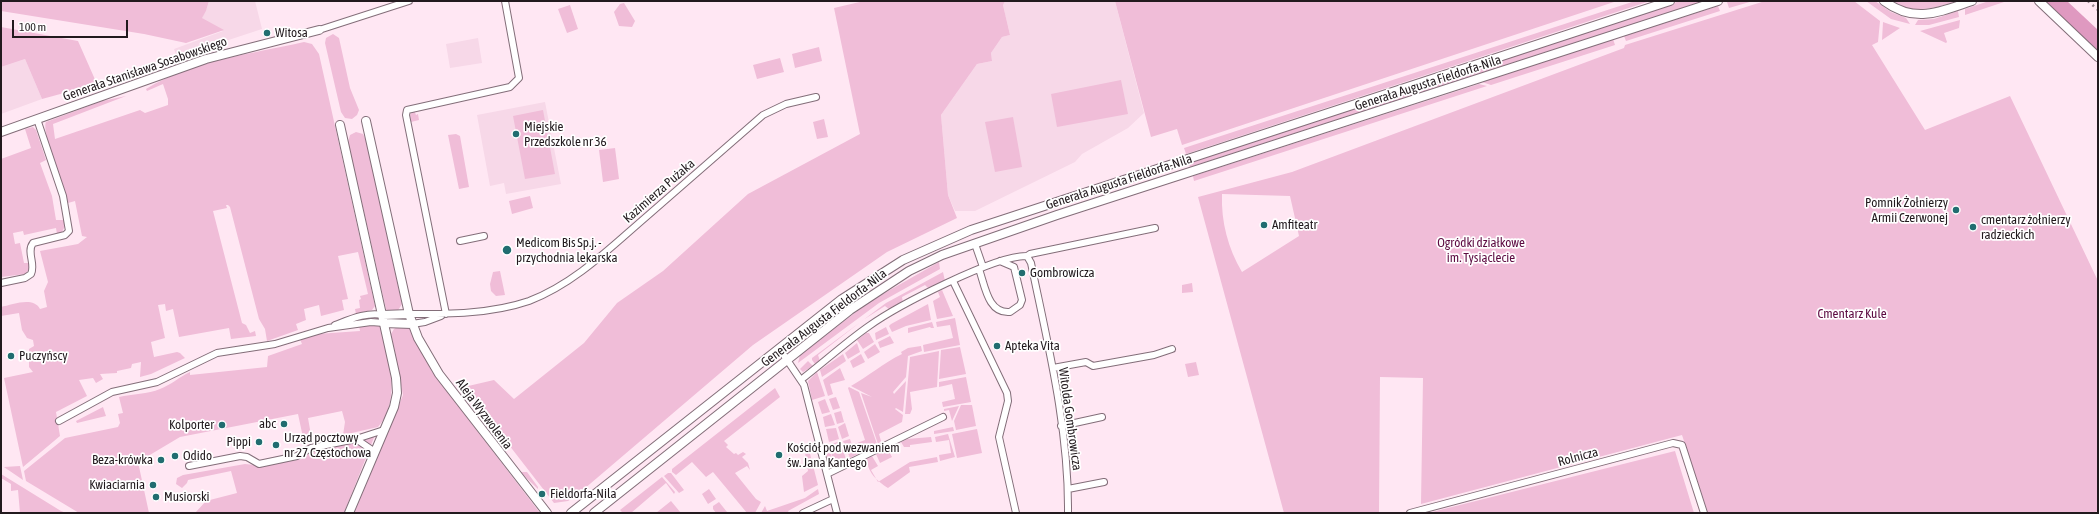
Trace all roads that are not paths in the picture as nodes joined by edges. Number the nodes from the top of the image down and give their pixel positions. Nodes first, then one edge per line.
1 (409, 1) edge
2 (505, 1) edge
3 (1670, 1) edge
4 (1718, 1) edge
5 (1884, 1) edge
6 (1972, 1) edge
7 (2039, 1) edge
8 (319, 30) joint
9 (2098, 57) edge
10 (816, 97) dead end
11 (37, 120) junction
12 (366, 121) dead end
13 (340, 125) dead end
14 (1, 132) edge
15 (1155, 228) dead end
16 (484, 236) dead end
17 (460, 240) dead end
18 (974, 244) junction
19 (1028, 256) junction
20 (1000, 261) junction
21 (981, 268) junction
22 (953, 281) junction
23 (1, 283) edge
24 (409, 314) junction
25 (446, 314) junction
26 (383, 319) junction
27 (412, 324) junction
28 (779, 348) junction
29 (1172, 348) dead end
30 (788, 359) junction
31 (1053, 368) junction
32 (802, 379) junction
33 (943, 417) dead end
34 (1102, 417) dead end
35 (59, 421) dead end
36 (1061, 426) junction
37 (384, 430) junction
38 (356, 438) junction
39 (374, 452) junction
40 (189, 466) dead end
41 (827, 474) junction
42 (1104, 482) dead end
43 (1068, 489) junction
44 (833, 499) junction
45 (349, 513) edge
46 (547, 513) edge
47 (571, 513) edge
48 (594, 513) edge
49 (803, 513) edge
50 (837, 513) edge
51 (1016, 513) edge
52 (1068, 513) edge
53 (1410, 513) edge
54 (1704, 513) edge

1 - 8 street, Generała Stanisława Sosabowskiego
2 - 25 street
3 - 28 street, Generała Augusta Fieldorfa-Nila
4 - 18 street, Generała Augusta Fieldorfa-Nila
5 - 6 street
7 - 9 street
8 - 11 street, Generała Stanisława Sosabowskiego
10 - 25 street, Kazimierza Pużaka
11 - 14 street, Generała Stanisława Sosabowskiego
11 - 23 street
12 - 24 street, Aleja Wyzwolenia
13 - 26 street
15 - 19 street
16 - 17 street
18 - 21 street
18 - 30 street, Generała Augusta Fieldorfa-Nila
19 - 20 street
19 - 31 street, Witolda Gombrowicza
20 - 21 street
20 - 21 street
21 - 22 street
22 - 32 street
22 - 51 street
24 - 25 street, Kazimierza Pużaka
24 - 26 street
24 - 27 street, Aleja Wyzwolenia
25 - 27 street, Kazimierza Pużaka
26 - 27 street
26 - 35 street
26 - 37 street
27 - 46 street, Aleja Wyzwolenia
28 - 30 street
28 - 47 street, Generała Augusta Fieldorfa-Nila
29 - 31 street
30 - 32 street
30 - 48 street, Generała Augusta Fieldorfa-Nila
31 - 36 street, Witolda Gombrowicza
32 - 41 street
33 - 41 street
34 - 36 street
36 - 43 street, Witolda Gombrowicza
37 - 38 street
37 - 39 street
38 - 39 street
38 - 40 street
39 - 45 street
41 - 44 street
42 - 43 street
43 - 52 street, Witolda Gombrowicza
44 - 49 street
44 - 50 street
53 - 54 street, Rolnicza

